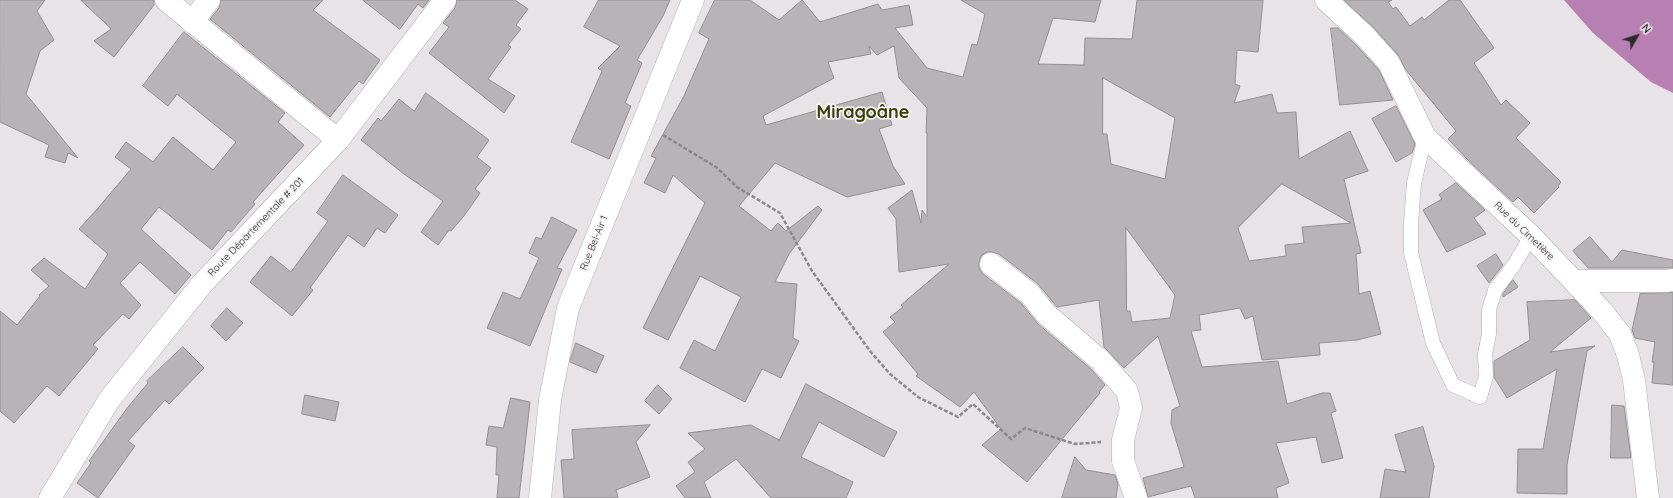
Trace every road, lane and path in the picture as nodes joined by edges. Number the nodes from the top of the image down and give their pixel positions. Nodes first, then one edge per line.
1 (166, 0) edge
2 (209, 0) edge
3 (445, 0) edge
4 (693, 0) edge
5 (1326, 0) edge
6 (192, 22) junction
7 (644, 124) junction
8 (1425, 137) junction
9 (338, 140) junction
10 (1531, 236) junction
11 (991, 264) dead end
12 (1673, 280) edge
13 (1574, 281) junction
14 (1123, 440) junction
15 (50, 498) edge
16 (540, 498) edge
17 (1136, 498) edge
18 (1648, 498) edge

1 - 6 street
2 - 6 street
3 - 9 street
4 - 7 street, Rue Bel-Air 1
5 - 8 street, Rue du Cimetière
6 - 9 street
7 - 14 path
7 - 16 street, Rue Bel-Air 1
8 - 10 street, Rue du Cimetière
8 - 10 lane
9 - 15 street, Route Départementale # 201
10 - 13 street, Rue du Cimetière
11 - 14 street
12 - 13 street
13 - 18 street, Rue du Cimetière
14 - 17 street

